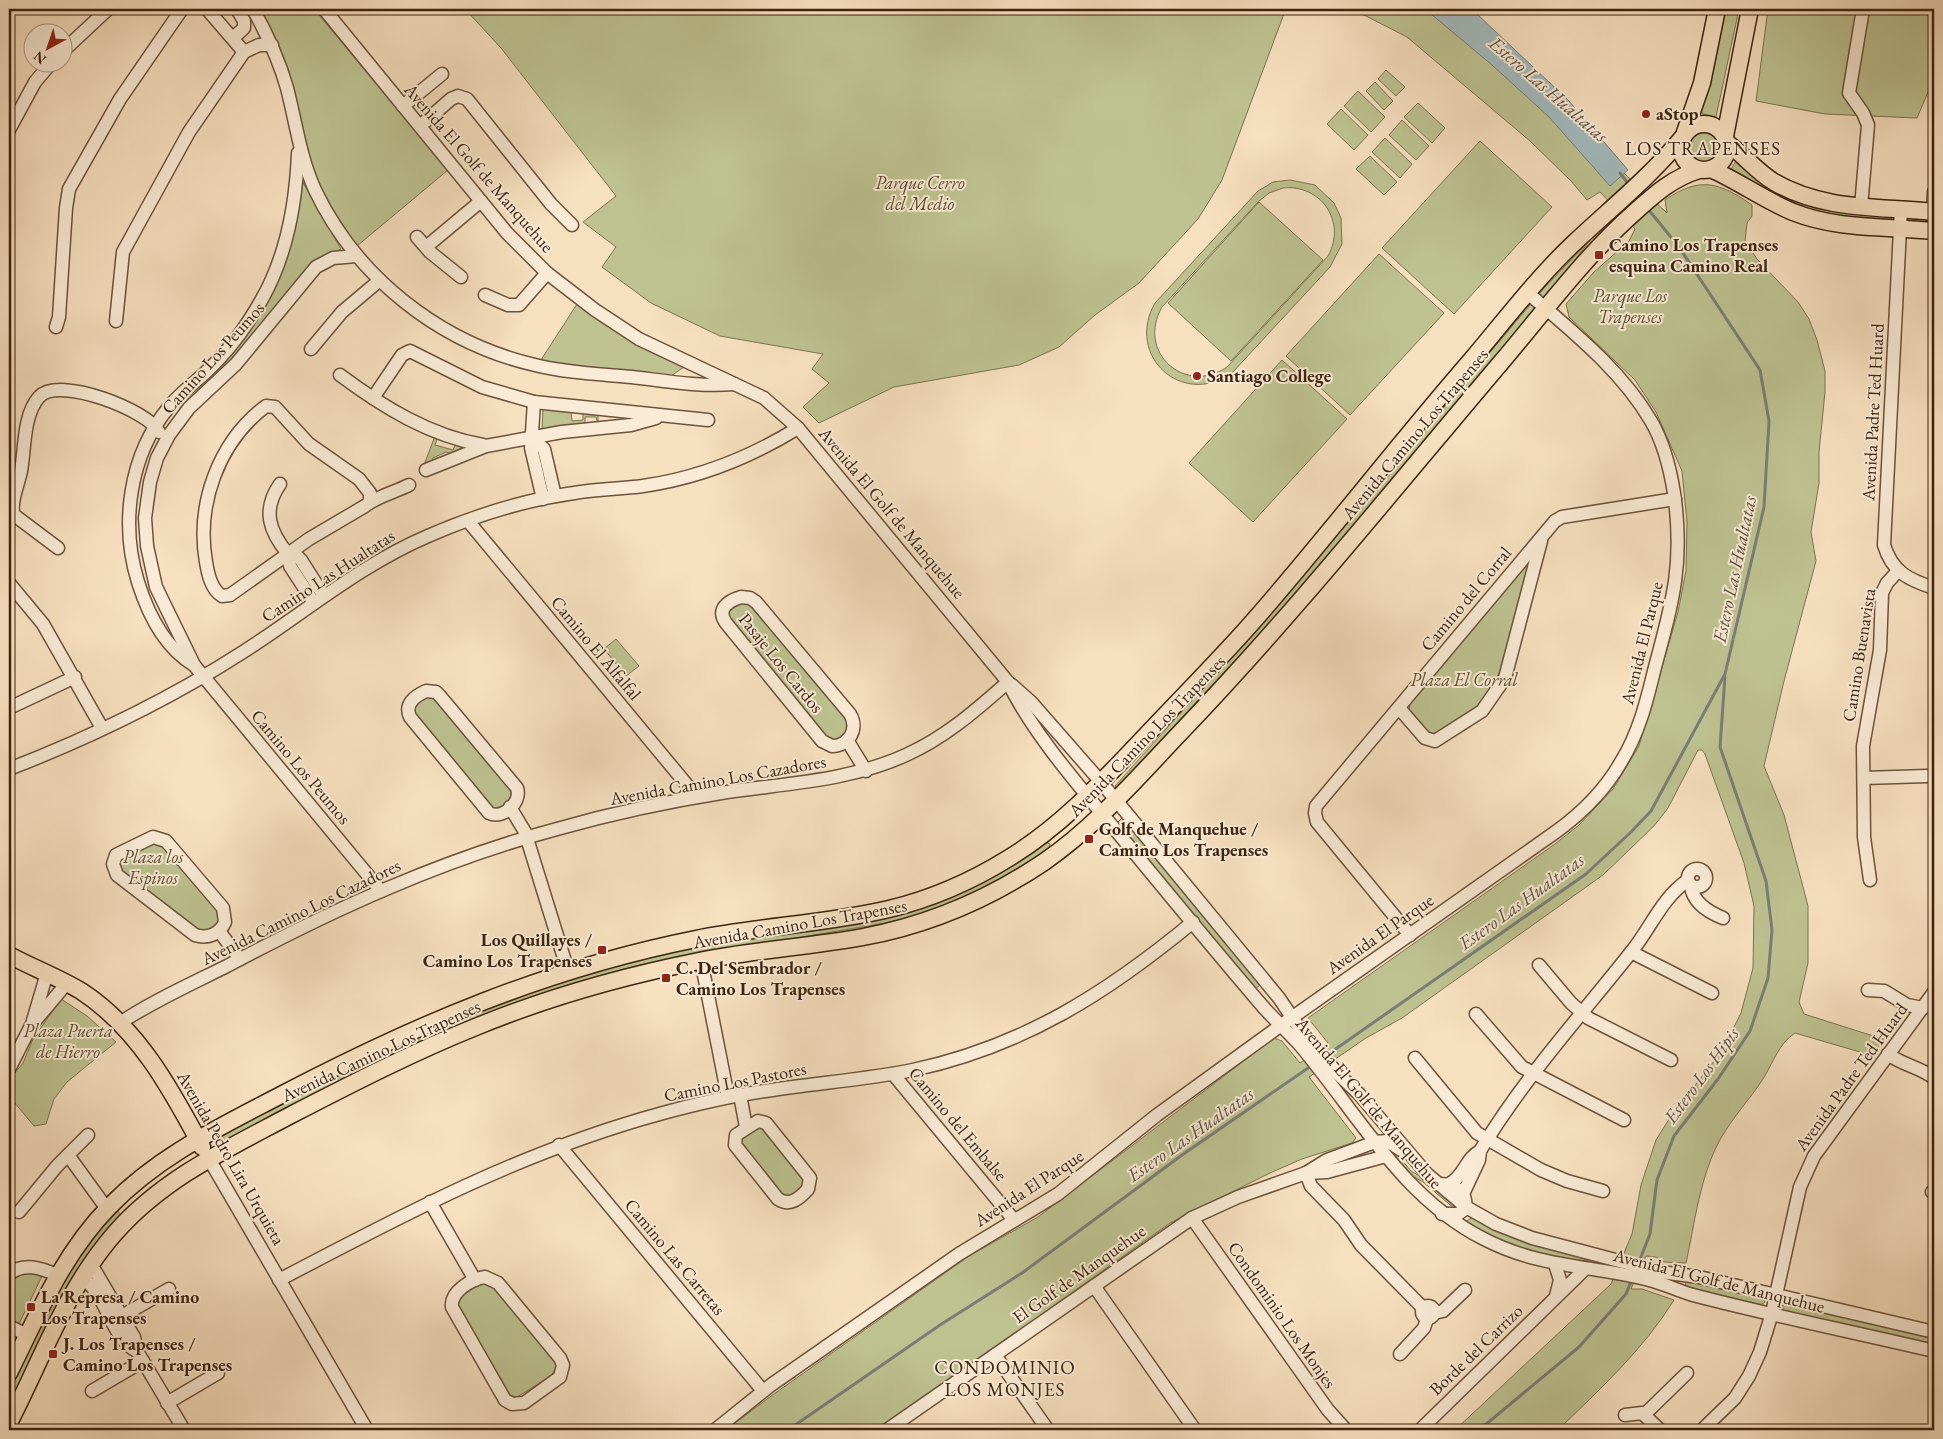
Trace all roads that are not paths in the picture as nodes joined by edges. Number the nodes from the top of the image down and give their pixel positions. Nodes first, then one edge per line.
1 (108, 9) edge
2 (182, 9) edge
3 (207, 9) edge
4 (237, 9) edge
5 (253, 9) edge
6 (324, 9) edge
7 (1717, 9) edge
8 (1750, 9) edge
9 (1863, 9) edge
10 (233, 38) junction
11 (72, 43) edge
12 (272, 45) junction
13 (244, 52) junction
14 (44, 72) edge
15 (442, 74) dead end
16 (403, 106) junction
17 (420, 126) junction
18 (9, 130) edge
19 (1683, 135) junction
20 (1726, 139) junction
21 (299, 143) junction
22 (1705, 170) junction
23 (1934, 192) edge
24 (481, 201) junction
25 (1861, 208) junction
26 (1901, 209) junction
27 (1933, 212) edge
28 (572, 225) dead end
29 (1901, 227) junction
30 (1934, 231) edge
31 (417, 237) dead end
32 (426, 247) junction
33 (357, 256) junction
34 (547, 273) junction
35 (461, 277) dead end
36 (380, 280) junction
37 (1529, 294) junction
38 (485, 295) dead end
39 (1546, 309) junction
40 (116, 321) dead end
41 (56, 327) dead end
42 (311, 349) dead end
43 (340, 374) dead end
44 (734, 384) junction
45 (373, 398) junction
46 (534, 402) junction
47 (660, 416) junction
48 (708, 420) dead end
49 (156, 426) junction
50 (798, 428) junction
51 (532, 438) junction
52 (486, 446) junction
53 (162, 447) junction
54 (426, 470) dead end
55 (280, 484) dead end
56 (409, 485) dead end
57 (549, 497) junction
58 (1675, 499) junction
59 (370, 500) junction
60 (468, 520) junction
61 (1542, 536) junction
62 (58, 548) dead end
63 (288, 554) junction
64 (1898, 572) junction
65 (9, 583) edge
66 (1934, 588) edge
67 (319, 600) junction
68 (194, 665) junction
69 (202, 676) junction
70 (75, 677) junction
71 (1008, 682) junction
72 (9, 708) edge
73 (1399, 708) junction
74 (102, 728) junction
75 (847, 740) junction
76 (9, 769) edge
77 (866, 771) junction
78 (1927, 776) dead end
79 (1864, 778) junction
80 (1101, 782) junction
81 (1088, 796) junction
82 (697, 797) junction
83 (1116, 800) junction
84 (510, 807) junction
85 (1102, 813) junction
86 (1043, 836) junction
87 (527, 838) junction
88 (1056, 853) junction
89 (1870, 880) dead end
90 (381, 891) junction
91 (1723, 918) dead end
92 (1193, 922) junction
93 (219, 931) junction
94 (1410, 934) junction
95 (1631, 952) junction
96 (9, 955) edge
97 (240, 959) junction
98 (701, 960) junction
99 (1539, 965) dead end
100 (568, 971) junction
101 (47, 973) junction
102 (67, 983) junction
103 (1868, 990) dead end
104 (1934, 992) edge
105 (1712, 993) dead end
106 (1580, 1012) junction
107 (1919, 1013) junction
108 (1476, 1014) dead end
109 (443, 1017) junction
110 (1292, 1017) junction
111 (120, 1023) junction
112 (32, 1024) junction
113 (1280, 1026) junction
114 (444, 1040) junction
115 (1306, 1044) junction
116 (1888, 1054) junction
117 (1415, 1058) dead end
118 (1671, 1060) dead end
119 (9, 1069) edge
120 (1532, 1073) junction
121 (893, 1074) junction
122 (1333, 1078) junction
123 (1934, 1078) edge
124 (734, 1096) junction
125 (1624, 1120) dead end
126 (746, 1127) junction
127 (88, 1135) dead end
128 (198, 1139) junction
129 (1488, 1139) junction
130 (1375, 1142) junction
131 (559, 1145) junction
132 (1480, 1151) junction
133 (68, 1155) junction
134 (1386, 1156) junction
135 (209, 1159) junction
136 (1415, 1160) junction
137 (1306, 1173) junction
138 (1443, 1184) junction
139 (1603, 1191) dead end
140 (1465, 1201) junction
141 (430, 1202) junction
142 (107, 1209) junction
143 (19, 1212) dead end
144 (1442, 1214) junction
145 (1192, 1218) junction
146 (1014, 1220) junction
147 (91, 1264) junction
148 (1555, 1264) junction
149 (1608, 1266) junction
150 (1585, 1269) junction
151 (9, 1274) edge
152 (57, 1275) junction
153 (1658, 1277) junction
154 (82, 1278) junction
155 (279, 1280) junction
156 (475, 1280) junction
157 (1094, 1286) junction
158 (169, 1289) dead end
159 (1465, 1290) dead end
160 (1776, 1295) junction
161 (1556, 1296) junction
162 (1428, 1313) junction
163 (1772, 1313) junction
164 (118, 1319) junction
165 (9, 1326) edge
166 (1934, 1332) edge
167 (27, 1334) junction
168 (1934, 1351) edge
169 (1400, 1354) dead end
170 (995, 1355) junction
171 (140, 1356) junction
172 (9, 1373) edge
173 (218, 1373) dead end
174 (1687, 1373) dead end
175 (92, 1391) dead end
176 (763, 1391) junction
177 (167, 1403) junction
178 (1625, 1414) dead end
179 (1645, 1414) junction
180 (9, 1423) edge
181 (904, 1425) edge
182 (1709, 1428) edge
183 (184, 1430) edge
184 (367, 1430) edge
185 (715, 1430) edge
186 (887, 1430) edge
187 (1048, 1430) edge
188 (1195, 1430) edge
189 (1346, 1430) edge
190 (1420, 1430) edge
191 (1660, 1430) edge

1 - 11 street
2 - 41 street
3 - 10 street
4 - 10 street
5 - 12 street, Avenida El Golf de Manquehue
6 - 16 street, Avenida El Golf de Manquehue
7 - 19 main road, Avenida Camino Los Trapenses
8 - 20 main road
9 - 25 street
10 - 13 street
12 - 13 street
12 - 21 street, Avenida El Golf de Manquehue
13 - 40 street
14 - 18 street
15 - 16 street
16 - 17 street, Avenida El Golf de Manquehue
17 - 24 street, Avenida El Golf de Manquehue
17 - 28 street
19 - 20 main road
19 - 22 main road
19 - 37 main road, Avenida Camino Los Trapenses
20 - 22 main road
20 - 25 main road
21 - 33 street, Avenida El Golf de Manquehue
21 - 49 street, Camino Los Peumos
22 - 29 main road
22 - 39 main road, Avenida Camino Los Trapenses
23 - 27 street
24 - 32 street
24 - 34 street, Avenida El Golf de Manquehue
25 - 26 main road
26 - 27 main road
26 - 29 street, Avenida Padre Ted Huard
29 - 30 main road
29 - 64 street, Avenida Padre Ted Huard
31 - 32 street
32 - 35 street
33 - 36 street, Avenida El Golf de Manquehue
33 - 53 street, Camino Los Peumos
34 - 38 street
34 - 44 street, Avenida El Golf de Manquehue
36 - 42 street
36 - 44 street, Avenida El Golf de Manquehue
37 - 39 street, Avenida El Parque
37 - 80 main road, Avenida Camino Los Trapenses
39 - 58 street, Avenida El Parque
39 - 83 main road, Avenida Camino Los Trapenses
43 - 45 street
44 - 50 street, Avenida El Golf de Manquehue
45 - 46 street
45 - 52 street
46 - 47 street
46 - 51 street
47 - 48 street
47 - 51 street
49 - 53 street
49 - 62 street
49 - 68 street, Camino Los Peumos
50 - 57 street, Camino Las Hualtatas
50 - 71 street, Avenida El Golf de Manquehue
51 - 52 street
51 - 57 street
52 - 54 street
53 - 68 street, Camino Los Peumos
55 - 63 street
56 - 59 street
57 - 60 street, Camino Las Hualtatas
58 - 61 street, Camino del Corral
58 - 94 street, Avenida El Parque
59 - 63 street
59 - 63 street
60 - 67 street, Camino Las Hualtatas
60 - 82 street, Camino El Alfalfal
61 - 73 street, Camino del Corral
61 - 73 street, Camino del Corral
63 - 67 street
64 - 66 street
64 - 79 street, Camino Buenavista
65 - 70 street
67 - 69 street, Camino Las Hualtatas
68 - 69 street, Camino Los Peumos
69 - 74 street, Camino Las Hualtatas
69 - 90 street, Camino Los Peumos
70 - 72 street
70 - 74 street
71 - 77 street, Avenida Camino Los Cazadores
71 - 80 street, Avenida El Golf de Manquehue
71 - 81 street, Avenida El Golf de Manquehue
73 - 94 street, Camino del Corral
74 - 76 street, Camino Las Hualtatas
75 - 75 street, Pasaje Los Cardos
75 - 77 street
77 - 82 street, Avenida Camino Los Cazadores
78 - 79 street
79 - 89 street, Camino Buenavista
80 - 81 main road, Avenida Camino Los Trapenses
80 - 83 street, Avenida El Golf de Manquehue
81 - 85 street, Avenida El Golf de Manquehue
81 - 86 main road, Avenida Camino Los Trapenses
82 - 87 street, Avenida Camino Los Cazadores
83 - 85 main road, Avenida Camino Los Trapenses
83 - 110 street, Avenida El Golf de Manquehue
84 - 84 street
84 - 87 street
85 - 88 main road, Avenida Camino Los Trapenses
85 - 92 street, Avenida El Golf de Manquehue
86 - 88 main road
86 - 100 main road, Avenida Camino Los Trapenses
87 - 90 street, Avenida Camino Los Cazadores
87 - 100 street
88 - 98 main road, Avenida Camino Los Trapenses
90 - 97 street, Avenida Camino Los Cazadores
91 - 95 street
92 - 113 street, Avenida El Golf de Manquehue
92 - 121 street, Camino Los Pastores
93 - 93 street
93 - 97 street
94 - 110 street, Avenida El Parque
95 - 105 street
95 - 106 street
96 - 101 main road, Avenida Pedro Lira Urquieta
97 - 111 street, Avenida Camino Los Cazadores
98 - 114 main road, Avenida Camino Los Trapenses
98 - 124 street
99 - 106 street
100 - 109 main road, Avenida Camino Los Trapenses
101 - 102 main road, Avenida Pedro Lira Urquieta
101 - 112 street
102 - 111 main road, Avenida Pedro Lira Urquieta
102 - 112 street
103 - 107 street
104 - 107 street, Avenida Padre Ted Huard
106 - 118 street
106 - 120 street
107 - 116 street, Avenida Padre Ted Huard
108 - 120 street
109 - 114 main road
109 - 128 main road, Avenida Camino Los Trapenses
110 - 113 street, Avenida El Parque
110 - 115 street, Avenida El Golf de Manquehue
111 - 128 main road, Avenida Pedro Lira Urquieta
112 - 119 street
113 - 115 street, Avenida El Golf de Manquehue
113 - 146 street, Avenida El Parque
114 - 135 main road, Avenida Camino Los Trapenses
115 - 122 street, Avenida El Golf de Manquehue
116 - 123 street
116 - 160 street, Avenida Padre Ted Huard
117 - 129 street
120 - 125 street
120 - 129 street
121 - 124 street, Camino Los Pastores
121 - 146 street, Camino del Embalse
122 - 130 street, Avenida El Golf de Manquehue
122 - 136 street, Avenida El Golf de Manquehue
124 - 126 street
124 - 131 street, Camino Los Pastores
126 - 126 street
127 - 133 street
128 - 135 main road, Avenida Pedro Lira Urquieta
128 - 142 main road, Avenida Camino Los Trapenses
129 - 132 street
129 - 139 street
130 - 134 street, Avenida El Golf de Manquehue
130 - 136 street
130 - 137 street, El Golf de Manquehue
131 - 141 street, Camino Los Pastores
131 - 176 street, Camino Las Carretas
132 - 138 street
132 - 140 street
133 - 142 street
133 - 143 street
134 - 137 street, El Golf de Manquehue
134 - 144 street, Avenida El Golf de Manquehue
135 - 147 main road, Avenida Camino Los Trapenses
135 - 155 street, Avenida Pedro Lira Urquieta
136 - 138 street, Avenida El Golf de Manquehue
137 - 145 street, El Golf de Manquehue
137 - 162 street
138 - 140 street, Avenida El Golf de Manquehue
140 - 144 street
140 - 149 street, Avenida El Golf de Manquehue
141 - 155 street, Camino Los Pastores
141 - 156 street
142 - 152 main road, Avenida Camino Los Trapenses
144 - 148 street, Avenida El Golf de Manquehue
145 - 157 street, El Golf de Manquehue
145 - 189 street, Condominio Los Monjes
146 - 176 street, Avenida El Parque
147 - 154 main road, Avenida Camino Los Trapenses
147 - 164 street
148 - 150 street, Avenida El Golf de Manquehue
148 - 161 street
149 - 150 street, Avenida El Golf de Manquehue
149 - 153 street, Avenida El Golf de Manquehue
150 - 161 street, Borde del Carrizo
151 - 152 street
152 - 167 main road, Avenida Camino Los Trapenses
153 - 160 street, Avenida El Golf de Manquehue
153 - 163 street, Avenida El Golf de Manquehue
154 - 164 street
154 - 180 main road, Avenida Camino Los Trapenses
155 - 184 street, Avenida Pedro Lira Urquieta
156 - 156 street
157 - 170 street, El Golf de Manquehue
157 - 188 street
158 - 164 street
159 - 162 street
160 - 163 street, Avenida Padre Ted Huard
160 - 166 street, Avenida El Golf de Manquehue
161 - 190 street, Borde del Carrizo
162 - 169 street
163 - 168 street, Avenida El Golf de Manquehue
163 - 182 street, Avenida Padre Ted Huard
164 - 171 street
165 - 167 street
167 - 172 main road, Avenida Camino Los Trapenses
170 - 181 street, El Golf de Manquehue
170 - 187 street
171 - 175 street
171 - 177 street
173 - 177 street
174 - 179 street
176 - 185 street, Avenida El Parque
177 - 183 street
178 - 179 street
179 - 191 street
181 - 186 street, El Golf de Manquehue

